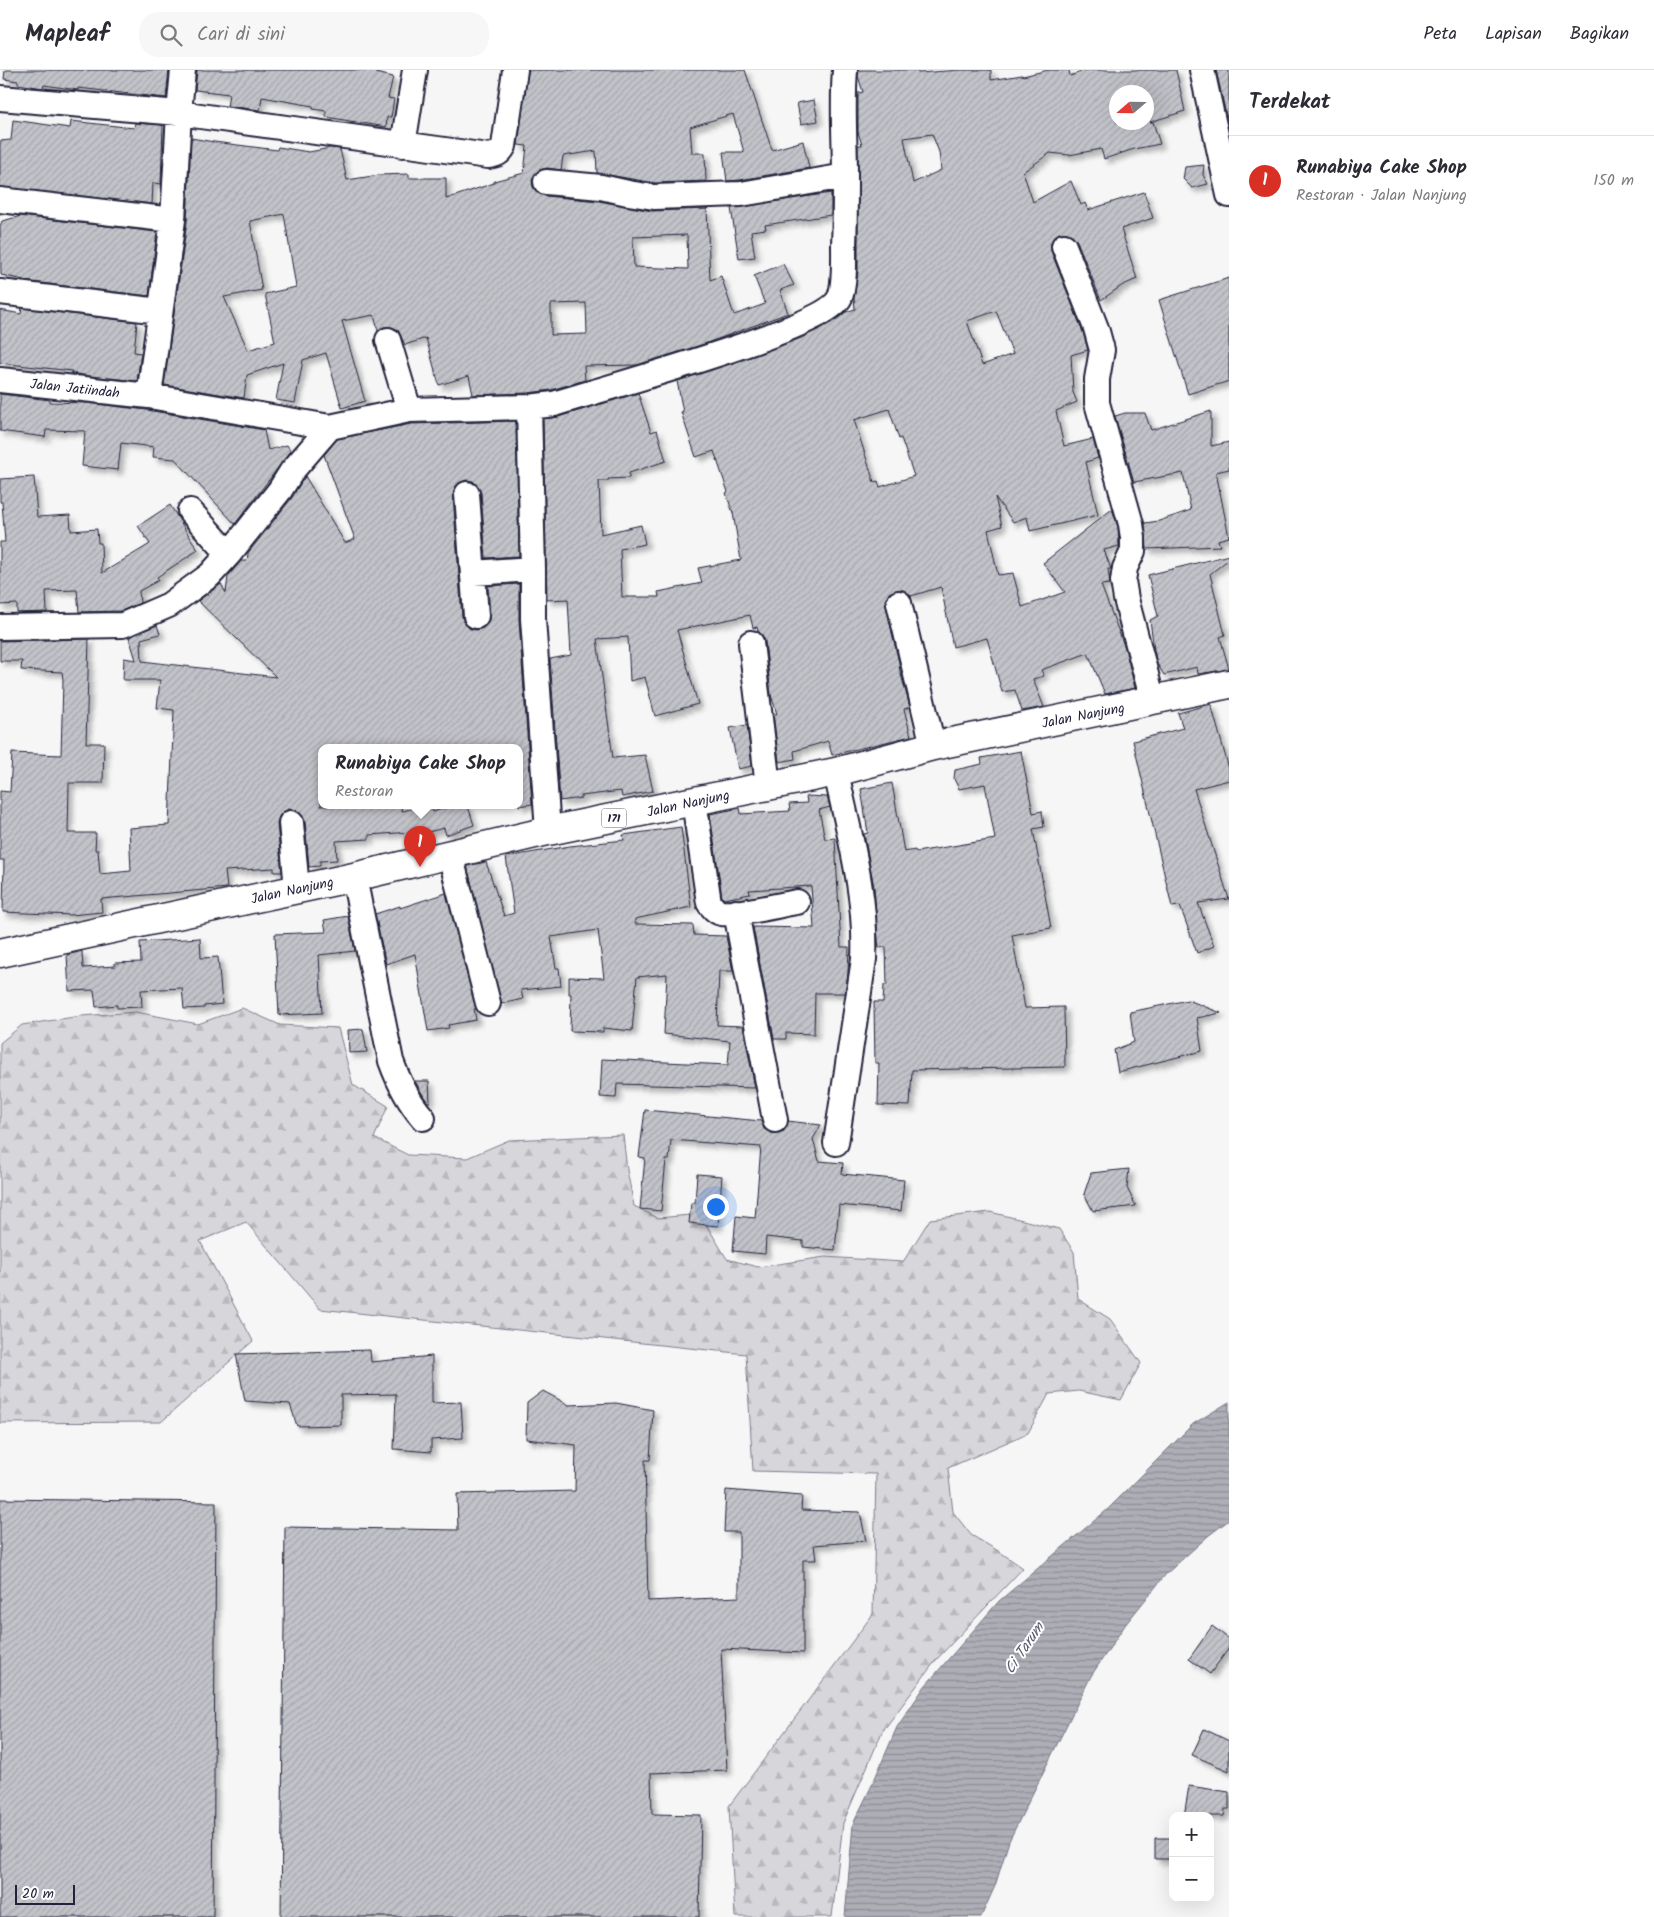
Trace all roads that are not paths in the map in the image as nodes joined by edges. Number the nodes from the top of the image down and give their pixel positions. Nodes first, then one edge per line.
1 (183, 70) edge
2 (415, 70) edge
3 (515, 70) edge
4 (845, 70) edge
5 (1202, 70) edge
6 (0, 98) edge
7 (179, 113) junction
8 (403, 146) junction
9 (845, 176) junction
10 (546, 182) dead end
11 (1229, 195) edge
12 (0, 200) edge
13 (173, 220) junction
14 (1064, 246) dead end
15 (0, 292) edge
16 (160, 311) junction
17 (388, 340) dead end
18 (0, 380) edge
19 (149, 396) junction
20 (529, 406) junction
21 (409, 410) junction
22 (330, 427) junction
23 (467, 494) dead end
24 (190, 511) dead end
25 (229, 554) junction
26 (533, 569) junction
27 (473, 573) junction
28 (899, 603) dead end
29 (476, 616) dead end
30 (0, 627) edge
31 (751, 643) dead end
32 (1229, 684) edge
33 (1153, 701) junction
34 (934, 746) junction
35 (836, 772) junction
36 (768, 786) junction
37 (694, 801) junction
38 (291, 823) dead end
39 (548, 831) junction
40 (450, 854) junction
41 (354, 877) junction
42 (297, 889) junction
43 (797, 902) dead end
44 (736, 912) junction
45 (0, 953) edge
46 (488, 1003) dead end
47 (423, 1118) dead end
48 (775, 1120) dead end
49 (836, 1143) dead end

1 - 7 street
2 - 8 street
3 - 8 street
4 - 9 street
5 - 11 street
6 - 7 street
7 - 8 street
7 - 13 street
9 - 10 street
9 - 20 street
12 - 13 street
13 - 16 street
14 - 33 street
15 - 16 street
16 - 19 street
17 - 21 street
18 - 19 street, Jalan Jatiindah
19 - 22 street, Jalan Jatiindah
20 - 21 street
20 - 26 street
21 - 22 street
22 - 25 street
23 - 27 street
24 - 25 street
25 - 30 street
26 - 27 street
26 - 39 street
27 - 29 street
28 - 34 street
31 - 36 street
32 - 33 main road, Jalan Nanjung / 171
33 - 34 main road, Jalan Nanjung / 171
34 - 35 main road, Jalan Nanjung / 171
35 - 36 main road, Jalan Nanjung / 171
35 - 49 street
36 - 37 main road, Jalan Nanjung / 171
37 - 39 main road, Jalan Nanjung / 171
37 - 44 street
38 - 42 street
39 - 40 main road, Jalan Nanjung / 171
40 - 41 main road, Jalan Nanjung / 171
40 - 46 street
41 - 42 main road, Jalan Nanjung / 171
41 - 47 street
42 - 45 main road, Jalan Nanjung / 171
43 - 44 street
44 - 48 street

